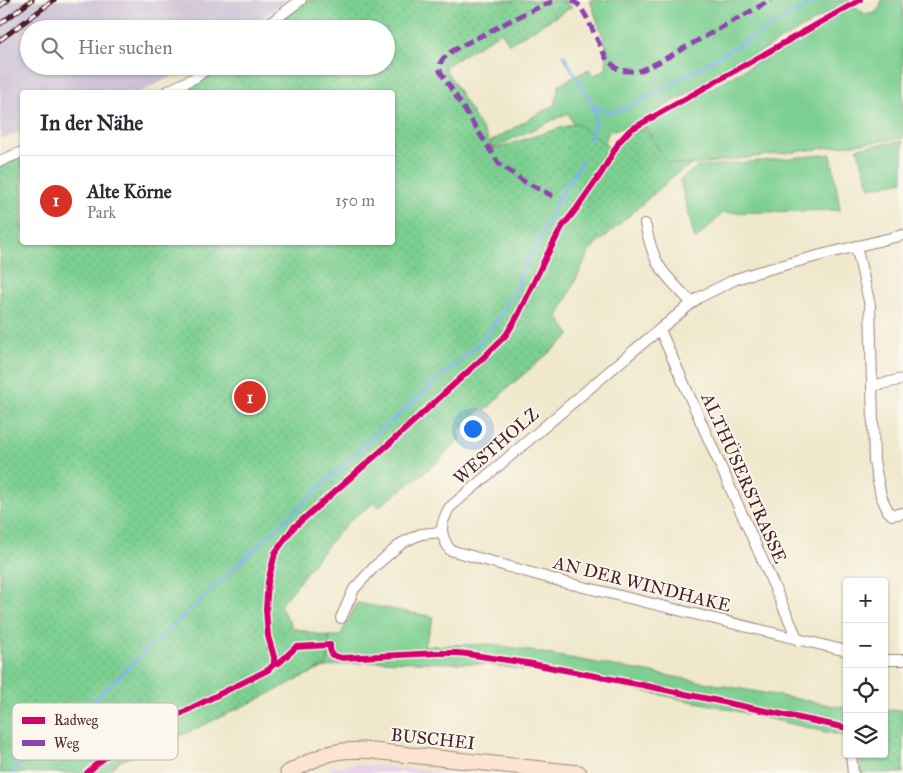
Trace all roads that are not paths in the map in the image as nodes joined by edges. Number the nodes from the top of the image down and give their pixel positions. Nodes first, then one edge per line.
1 (301, 0) edge
2 (274, 20) edge
3 (199, 75) edge
4 (170, 90) edge
5 (20, 153) edge
6 (0, 161) edge
7 (645, 224) dead end
8 (903, 235) edge
9 (856, 246) junction
10 (691, 302) junction
11 (660, 330) junction
12 (903, 378) edge
13 (872, 386) junction
14 (903, 513) edge
15 (441, 532) junction
16 (341, 618) dead end
17 (798, 640) junction
18 (843, 650) edge
19 (888, 660) edge
20 (903, 660) edge
21 (852, 758) edge
22 (288, 773) edge
23 (579, 773) edge
24 (853, 773) edge

1 - 2 street
3 - 4 street
5 - 6 street
7 - 10 street
8 - 9 street, WESTHOLZ
9 - 10 street, WESTHOLZ
9 - 13 street
10 - 11 street, WESTHOLZ
11 - 15 street, WESTHOLZ
11 - 17 street, ALTHÜSERSTRASSE
12 - 13 street
13 - 14 street
15 - 16 street
15 - 17 street, AN DER WINDHAKE
17 - 18 street, AN DER WINDHAKE
19 - 20 street
21 - 24 street
22 - 23 street, BUSCHEI

